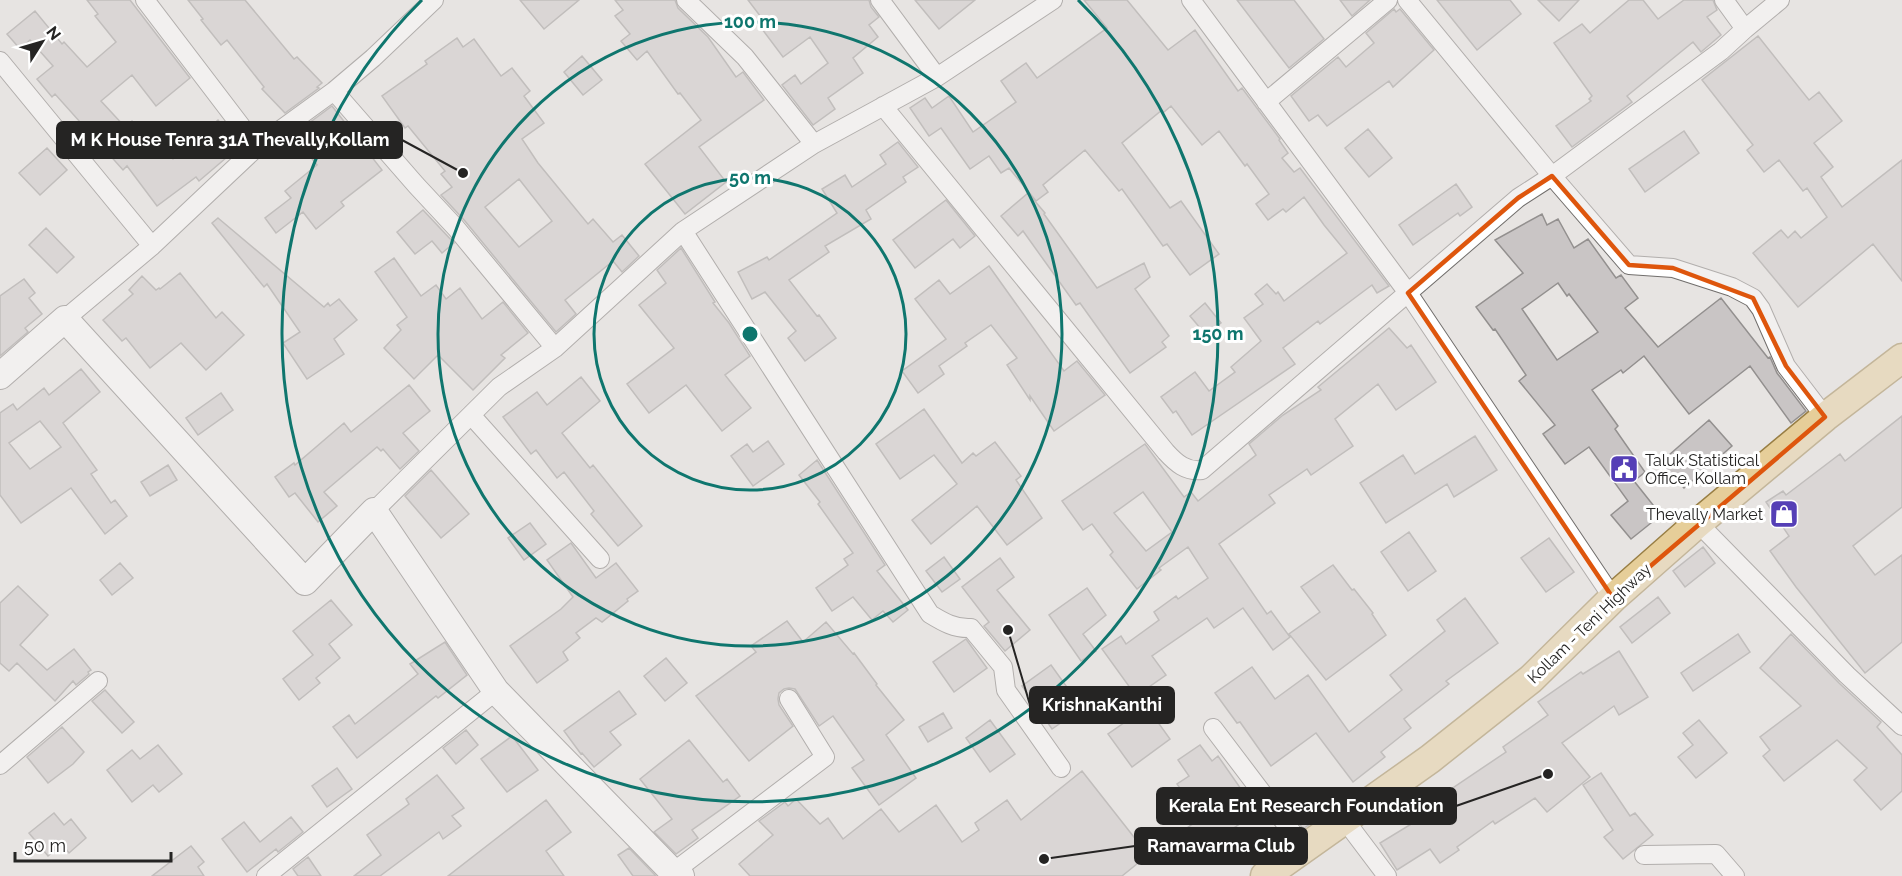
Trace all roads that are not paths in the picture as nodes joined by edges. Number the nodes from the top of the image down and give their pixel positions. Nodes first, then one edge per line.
1 (145, 0) edge
2 (433, 0) edge
3 (686, 0) edge
4 (880, 0) edge
5 (1053, 0) edge
6 (1191, 0) edge
7 (1388, 0) edge
8 (1407, 0) edge
9 (1724, 0) edge
10 (1780, 0) edge
11 (1745, 29) junction
12 (0, 61) edge
13 (937, 77) junction
14 (334, 91) junction
15 (1266, 102) junction
16 (883, 106) junction
17 (814, 144) junction
18 (257, 147) junction
19 (1551, 176) junction
20 (683, 231) junction
21 (152, 246) junction
22 (1408, 293) junction
23 (65, 319) junction
24 (555, 348) junction
25 (1902, 358) edge
26 (0, 376) edge
27 (471, 415) junction
28 (1825, 417) junction
29 (374, 511) junction
30 (1698, 523) junction
31 (600, 559) dead end
32 (1613, 598) junction
33 (98, 681) dead end
34 (496, 691) junction
35 (789, 699) dead end
36 (1902, 726) edge
37 (1213, 729) dead end
38 (0, 765) edge
39 (1061, 768) dead end
40 (1344, 819) junction
41 (1304, 848) junction
42 (1644, 855) dead end
43 (675, 875) edge
44 (266, 876) edge
45 (1265, 876) edge
46 (1387, 876) edge
47 (1735, 876) edge

1 - 18 street
2 - 14 street
3 - 17 street
4 - 13 street
5 - 13 street
6 - 15 street
7 - 15 street
8 - 19 street
9 - 11 street
10 - 11 street
11 - 19 street
12 - 21 street
13 - 16 street
14 - 18 street
14 - 24 street
15 - 22 street
16 - 17 street
16 - 22 street
17 - 20 street
18 - 21 street
19 - 22 street
19 - 28 street
20 - 24 street
20 - 39 street
21 - 23 street
22 - 32 street
23 - 26 street
23 - 29 street
24 - 27 street
25 - 28 main road, Kollam - Teni Highway
27 - 29 street
27 - 31 street
28 - 30 main road, Kollam - Teni Highway
29 - 34 street
30 - 32 main road, Kollam - Teni Highway
30 - 36 street
32 - 40 main road, Kollam - Teni Highway
33 - 38 street
34 - 43 street
34 - 44 street
35 - 43 street
37 - 41 street
40 - 41 main road, Kollam - Teni Highway
40 - 46 street
41 - 45 main road, Kollam - Teni Highway
42 - 47 street

